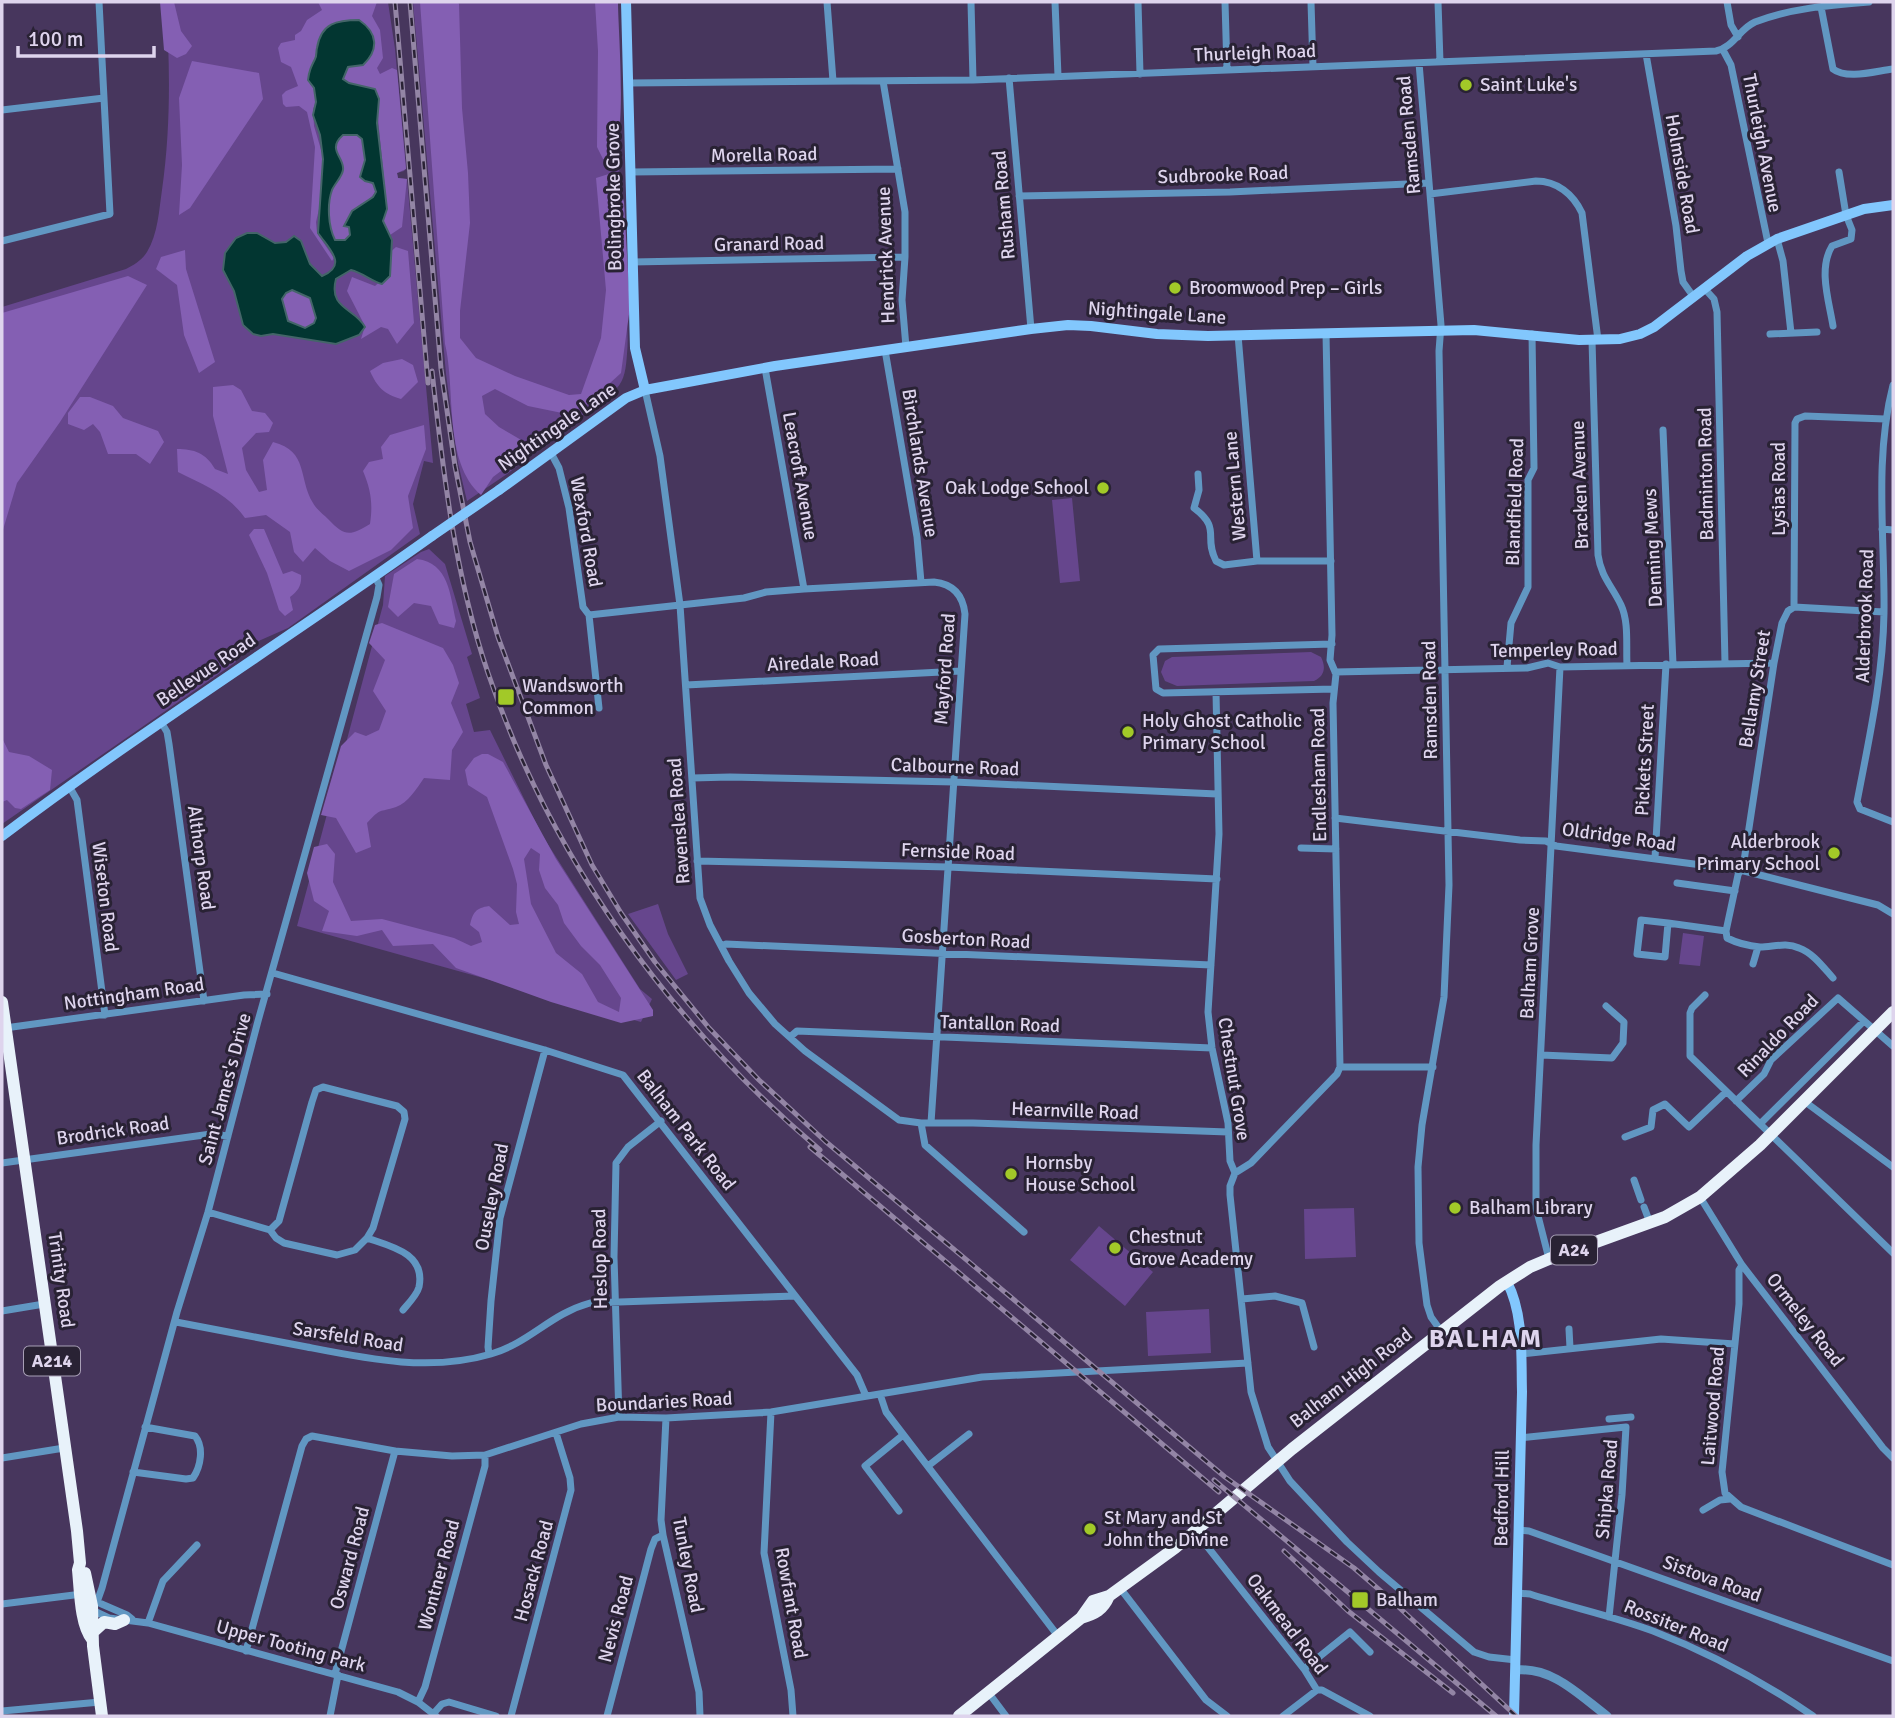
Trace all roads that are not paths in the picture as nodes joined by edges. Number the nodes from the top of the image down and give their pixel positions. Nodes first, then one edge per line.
1 (99, 2) edge
2 (626, 2) edge
3 (827, 2) edge
4 (971, 2) edge
5 (1055, 2) edge
6 (1138, 2) edge
7 (1225, 2) edge
8 (1311, 2) edge
9 (1438, 2) edge
10 (1727, 2) edge
11 (1869, 2) edge
12 (1821, 7) junction
13 (1738, 37) junction
14 (1723, 50) junction
15 (1646, 54) junction
16 (1440, 62) junction
17 (1419, 63) junction
18 (1313, 67) junction
19 (1893, 69) edge
20 (1227, 70) junction
21 (1140, 74) junction
22 (1058, 76) junction
23 (1009, 78) junction
24 (973, 80) junction
25 (833, 81) junction
26 (883, 81) junction
27 (629, 83) junction
28 (104, 98) junction
29 (2, 110) edge
30 (898, 169) junction
31 (631, 172) junction
32 (1839, 172) dead end
33 (1429, 183) junction
34 (1430, 194) junction
35 (1019, 196) junction
36 (1893, 205) edge
37 (1846, 215) junction
38 (2, 241) edge
39 (1772, 241) junction
40 (905, 257) junction
41 (632, 262) junction
42 (1704, 288) junction
43 (1693, 296) junction
44 (1833, 326) dead end
45 (1031, 329) junction
46 (1440, 331) junction
47 (1817, 332) dead end
48 (1326, 333) junction
49 (1791, 333) junction
50 (1532, 334) junction
51 (1770, 334) dead end
52 (1238, 335) junction
53 (1595, 340) junction
54 (906, 347) junction
55 (885, 350) junction
56 (765, 368) junction
57 (1893, 385) edge
58 (645, 390) junction
59 (1885, 419) junction
60 (1663, 430) dead end
61 (551, 453) junction
62 (1198, 474) dead end
63 (1882, 529) junction
64 (1893, 530) edge
65 (432, 536) joint
66 (1257, 561) junction
67 (1331, 561) junction
68 (375, 576) junction
69 (920, 582) junction
70 (804, 589) junction
71 (680, 605) junction
72 (1794, 607) junction
73 (1884, 612) junction
74 (589, 615) junction
75 (1332, 644) junction
76 (1725, 663) junction
77 (1774, 663) junction
78 (1627, 664) junction
79 (1670, 664) junction
80 (1507, 667) junction
81 (1560, 667) junction
82 (1445, 668) junction
83 (961, 671) junction
84 (1335, 672) junction
85 (687, 685) junction
86 (1334, 689) junction
87 (1216, 692) junction
88 (599, 708) dead end
89 (161, 722) junction
90 (692, 778) junction
91 (954, 782) junction
92 (69, 786) junction
93 (1217, 794) junction
94 (1335, 818) junction
95 (1893, 822) edge
96 (1449, 832) junction
97 (2, 836) edge
98 (1551, 843) junction
99 (1301, 848) dead end
100 (1336, 849) junction
101 (1655, 858) junction
102 (696, 861) junction
103 (948, 867) junction
104 (1740, 870) junction
105 (1217, 879) junction
106 (1677, 883) dead end
107 (1735, 891) junction
108 (1893, 914) edge
109 (1668, 923) junction
110 (1726, 931) junction
111 (721, 946) junction
112 (1758, 947) junction
113 (942, 953) junction
114 (1753, 964) dead end
115 (1211, 965) junction
116 (272, 973) junction
117 (1833, 978) dead end
118 (267, 994) junction
119 (1705, 995) dead end
120 (204, 1001) junction
121 (2, 1002) edge
122 (1606, 1006) dead end
123 (1893, 1012) edge
124 (105, 1015) junction
125 (1869, 1026) junction
126 (5, 1028) junction
127 (790, 1037) junction
128 (936, 1037) junction
129 (1893, 1046) edge
130 (1212, 1048) junction
131 (545, 1049) junction
132 (1541, 1055) junction
133 (1340, 1067) junction
134 (1433, 1067) junction
135 (1726, 1091) junction
136 (1736, 1101) junction
137 (1804, 1101) junction
138 (661, 1121) junction
139 (921, 1123) junction
140 (931, 1123) junction
141 (1760, 1124) junction
142 (1228, 1132) junction
143 (1770, 1135) junction
144 (228, 1136) junction
145 (1625, 1137) dead end
146 (25, 1159) junction
147 (2, 1163) edge
148 (1893, 1167) edge
149 (1235, 1173) junction
150 (1634, 1180) dead end
151 (1700, 1197) junction
152 (208, 1212) junction
153 (1650, 1223) junction
154 (270, 1230) junction
155 (1024, 1232) dead end
156 (367, 1238) junction
157 (1893, 1253) edge
158 (1549, 1259) junction
159 (1742, 1265) junction
160 (1754, 1280) junction
161 (1507, 1282) junction
162 (1740, 1287) junction
163 (795, 1296) junction
164 (1242, 1299) junction
165 (616, 1301) junction
166 (44, 1304) junction
167 (403, 1310) dead end
168 (2, 1311) edge
169 (176, 1322) junction
170 (1569, 1329) dead end
171 (1441, 1331) junction
172 (1735, 1344) junction
173 (1314, 1347) dead end
174 (1570, 1348) junction
175 (489, 1354) junction
176 (1521, 1354) junction
177 (1248, 1363) junction
178 (880, 1394) junction
179 (866, 1396) junction
180 (771, 1412) junction
181 (619, 1417) junction
182 (1631, 1417) dead end
183 (666, 1418) junction
184 (1609, 1419) dead end
185 (1620, 1422) junction
186 (145, 1427) junction
187 (556, 1433) junction
188 (969, 1434) dead end
189 (903, 1435) junction
190 (1521, 1438) junction
191 (64, 1448) junction
192 (395, 1451) junction
193 (485, 1455) junction
194 (2, 1458) edge
195 (1893, 1458) edge
196 (1277, 1462) junction
197 (928, 1466) junction
198 (133, 1472) junction
199 (1730, 1499) junction
200 (1703, 1510) dead end
201 (899, 1511) dead end
202 (1519, 1530) junction
203 (1195, 1531) junction
204 (663, 1535) junction
205 (197, 1545) dead end
206 (1616, 1561) junction
207 (1893, 1565) edge
208 (1120, 1588) junction
209 (1517, 1593) junction
210 (89, 1601) junction
211 (2, 1604) edge
212 (1609, 1617) junction
213 (128, 1620) junction
214 (148, 1623) junction
215 (92, 1635) junction
216 (1058, 1636) junction
217 (246, 1651) junction
218 (1370, 1652) dead end
219 (1893, 1661) edge
220 (1516, 1665) junction
221 (1304, 1669) junction
222 (336, 1674) junction
223 (1317, 1690) junction
224 (987, 1692) junction
225 (100, 1702) junction
226 (418, 1702) junction
227 (2, 1711) edge
228 (435, 1715) edge
229 (102, 1716) edge
230 (330, 1716) edge
231 (496, 1716) edge
232 (511, 1716) edge
233 (607, 1716) edge
234 (700, 1716) edge
235 (793, 1716) edge
236 (959, 1716) edge
237 (1006, 1716) edge
238 (1227, 1716) edge
239 (1283, 1716) edge
240 (1370, 1716) edge
241 (1514, 1716) edge
242 (1606, 1716) edge
243 (1813, 1716) edge

1 - 28 street
2 - 27 main road, Bolingbroke Grove
3 - 25 street
4 - 24 street
5 - 22 street
6 - 21 street
7 - 20 street
8 - 18 street
9 - 16 street
10 - 13 street
11 - 12 street
12 - 13 street
12 - 19 street
13 - 14 street
14 - 15 street, Thurleigh Road
14 - 39 street, Thurleigh Avenue
15 - 16 street, Thurleigh Road
15 - 43 street, Holmside Road
16 - 17 street, Thurleigh Road
17 - 18 street, Thurleigh Road
17 - 33 street, Ramsden Road
18 - 20 street, Thurleigh Road
20 - 21 street, Thurleigh Road
21 - 22 street, Thurleigh Road
22 - 23 street, Thurleigh Road
23 - 24 street, Thurleigh Road
23 - 35 street, Rusham Road
24 - 26 street, Thurleigh Road
25 - 26 street, Thurleigh Road
25 - 27 street, Thurleigh Road
26 - 30 street, Hendrick Avenue
27 - 31 main road, Bolingbroke Grove
28 - 29 street
28 - 38 street
30 - 31 street, Morella Road
30 - 40 street, Hendrick Avenue
31 - 41 main road, Bolingbroke Grove
32 - 37 street
33 - 34 street, Ramsden Road
33 - 35 street, Sudbrooke Road
34 - 46 street, Ramsden Road
34 - 53 street, Bracken Avenue
35 - 45 street, Rusham Road
36 - 37 main road, Nightingale Lane
37 - 39 main road, Nightingale Lane
37 - 44 street
39 - 42 main road, Nightingale Lane
39 - 49 street, Thurleigh Avenue
40 - 41 street, Granard Road
40 - 54 street, Hendrick Avenue
41 - 58 main road, Bolingbroke Grove
42 - 43 main road, Nightingale Lane
42 - 76 street, Badminton Road
43 - 53 main road, Nightingale Lane
45 - 52 main road, Nightingale Lane
45 - 54 main road, Nightingale Lane
46 - 48 main road, Nightingale Lane
46 - 50 main road, Nightingale Lane
46 - 82 street, Ramsden Road
47 - 49 street
48 - 52 main road, Nightingale Lane
48 - 67 street, Endlesham Road
49 - 51 street
50 - 53 main road, Nightingale Lane
50 - 80 street, Blandfield Road
52 - 66 street, Western Lane
53 - 78 street, Bracken Avenue
54 - 55 main road, Nightingale Lane
55 - 56 main road, Nightingale Lane
55 - 69 street, Birchlands Avenue
56 - 58 main road, Nightingale Lane
56 - 70 street, Leacroft Avenue
57 - 59 street, Alderbrook Road
58 - 61 main road, Nightingale Lane
58 - 71 street, Ravenslea Road
59 - 63 street, Alderbrook Road
59 - 72 street, Lysias Road
60 - 79 street, Denning Mews
61 - 65 main road, Nightingale Lane, bridge
61 - 74 street, Wexford Road
62 - 66 street
63 - 64 street
63 - 73 street, Alderbrook Road
65 - 68 main road, Bellevue Road
66 - 67 street, Western Lane
67 - 75 street, Endlesham Road
68 - 89 main road, Bellevue Road
68 - 116 street, Saint James's Drive
69 - 70 street, Mayford Road
69 - 83 street, Mayford Road
70 - 71 street, Mayford Road
71 - 74 street, Mayford Road
71 - 85 street, Ravenslea Road
72 - 73 street
72 - 77 street, Bellamy Street
73 - 95 street, Alderbrook Road
74 - 88 street, Wexford Road
75 - 84 street, Endlesham Road
75 - 87 street
76 - 77 street, Temperley Road
76 - 79 street, Temperley Road
77 - 104 street, Bellamy Street
78 - 79 street, Temperley Road
78 - 81 street, Temperley Road
79 - 101 street, Pickets Street
80 - 81 street, Temperley Road
80 - 82 street, Temperley Road
81 - 98 street, Balham Grove
82 - 84 street, Temperley Road
82 - 96 street, Ramsden Road
83 - 85 street, Airedale Road
83 - 91 street, Mayford Road
84 - 86 street, Endlesham Road
85 - 90 street, Ravenslea Road
86 - 87 street
86 - 94 street, Endlesham Road
87 - 93 street, Chestnut Grove
89 - 92 main road, Bellevue Road
89 - 120 street, Althorp Road
90 - 91 street, Calbourne Road
90 - 102 street, Ravenslea Road
91 - 93 street, Calbourne Road
91 - 103 street, Mayford Road
92 - 97 main road, Bellevue Road
92 - 124 street, Wiseton Road
93 - 105 street, Chestnut Grove
94 - 96 street, Oldridge Road
94 - 100 street, Endlesham Road
96 - 98 street, Oldridge Road
96 - 134 street, Ramsden Road
98 - 101 street, Oldridge Road
98 - 132 street, Balham Grove
99 - 100 street
100 - 133 street, Endlesham Road
101 - 104 street, Oldridge Road
102 - 103 street, Fernside Road
102 - 111 street, Ravenslea Road
103 - 105 street, Fernside Road
103 - 113 street, Mayford Road
104 - 107 street, Bellamy Street
104 - 108 street, Oldridge Road
105 - 115 street, Chestnut Grove
106 - 107 street
107 - 110 street, Bellamy Street
109 - 109 street
109 - 110 street
110 - 112 street
111 - 113 street, Gosberton Road
111 - 127 street, Ravenslea Road
112 - 114 street
112 - 117 street
113 - 115 street, Gosberton Road
113 - 128 street, Mayford Road
115 - 130 street, Chestnut Grove
116 - 118 street, Saint James's Drive
116 - 131 street, Balham Park Road
118 - 120 street, Nottingham Road
118 - 144 street, Saint James's Drive
119 - 135 street
120 - 124 street, Nottingham Road
121 - 126 highway, Trinity Road / A214
122 - 132 street
123 - 125 highway, Balham High Road / A24
124 - 126 street, Nottingham Road
125 - 129 street
125 - 136 street, Rinaldo Road
125 - 137 highway, Balham High Road / A24
125 - 141 street
126 - 146 highway, Trinity Road / A214
127 - 128 street, Tantallon Road
127 - 139 street, Ravenslea Road
128 - 130 street, Tantallon Road
128 - 140 street, Mayford Road
130 - 142 street, Chestnut Grove
131 - 138 street, Balham Park Road
131 - 175 street, Ouseley Road
132 - 158 street, Balham Grove
133 - 134 street
133 - 149 street
134 - 171 street, Ramsden Road
135 - 136 street
135 - 145 street
136 - 141 street
137 - 143 highway, Balham High Road / A24
137 - 148 street
138 - 163 street, Balham Park Road
138 - 165 street, Heslop Road
139 - 140 street, Hearnville Road
139 - 155 street
140 - 142 street, Hearnville Road
141 - 143 street
142 - 149 street, Chestnut Grove
143 - 151 highway, Balham High Road / A24
143 - 157 street
144 - 146 street, Brodrick Road
144 - 152 street, Saint James's Drive
146 - 147 street, Brodrick Road
146 - 166 highway, Trinity Road / A214
149 - 164 street, Chestnut Grove
150 - 153 street
151 - 153 highway, Balham High Road / A24
151 - 159 street, Ormeley Road
152 - 154 street
152 - 169 street, Saint James's Drive
153 - 158 highway, Balham High Road / A24
154 - 156 street
154 - 156 street
156 - 167 street
158 - 161 highway, Balham High Road / A24
159 - 160 street, Ormeley Road
159 - 162 street, Laitwood Road
160 - 162 street
160 - 195 street, Ormeley Road
161 - 171 highway, Balham High Road / A24
161 - 176 main road, Bedford Hill
162 - 172 street, Laitwood Road
163 - 165 street, Sarsfeld Road
163 - 179 street, Balham Park Road
164 - 173 street
164 - 177 street, Chestnut Grove
165 - 175 street, Sarsfeld Road
165 - 181 street, Heslop Road
166 - 168 street
166 - 191 highway, Trinity Road / A214
169 - 175 street, Sarsfeld Road
169 - 186 street, Saint James's Drive
170 - 174 street
171 - 196 highway, Balham High Road / A24
172 - 174 street
172 - 199 street, Laitwood Road
174 - 176 street
176 - 190 main road, Bedford Hill
177 - 178 street, Boundaries Road
177 - 196 street, Chestnut Grove
178 - 179 street, Boundaries Road
178 - 189 street
179 - 180 street, Boundaries Road
180 - 183 street, Boundaries Road
180 - 235 street, Rowfant Road
181 - 183 street, Boundaries Road
181 - 187 street, Boundaries Road
182 - 185 street
183 - 204 street, Tunley Road
184 - 185 street
185 - 190 street, Shipka Road
185 - 206 street, Shipka Road
186 - 198 street, Saint James's Drive
186 - 198 street
187 - 193 street, Boundaries Road
187 - 232 street, Hosack Road
188 - 197 street
189 - 197 street
189 - 201 street
190 - 202 main road, Bedford Hill
191 - 194 street
191 - 210 highway, Trinity Road / A214
192 - 193 street, Boundaries Road
192 - 217 street, Boundaries Road
192 - 222 street, Osward Road
193 - 226 street, Wontner Road
196 - 203 highway, Balham High Road / A24
196 - 220 street, Chestnut Grove
197 - 216 street
198 - 210 street, Saint James's Drive
199 - 200 street
199 - 207 street
202 - 206 street, Sistova Road
202 - 209 main road, Bedford Hill
203 - 208 highway, Balham High Road / A24
203 - 221 street, Oakmead Road
204 - 233 street, Nevis Road
204 - 234 street, Tunley Road
205 - 214 street
206 - 212 street, Shipka Road
206 - 219 street, Sistova Road
208 - 216 highway, Balham High Road / A24
208 - 238 street
209 - 212 street, Rossiter Road
209 - 220 main road, Bedford Hill
210 - 211 street
210 - 213 street, Upper Tooting Park
210 - 215 highway, Trinity Road / A214
212 - 243 street, Rossiter Road
213 - 214 street, Upper Tooting Park
213 - 215 highway
214 - 217 street, Upper Tooting Park
215 - 225 highway, Trinity Road / A214
216 - 224 highway, Balham High Road / A24
217 - 222 street, Upper Tooting Park
218 - 221 street
220 - 241 main road, Bedford Hill
220 - 242 street
221 - 223 street, Oakmead Road
222 - 226 street, Upper Tooting Park
222 - 230 street, Osward Road
223 - 239 street
223 - 240 street, Oakmead Road
224 - 236 highway, Balham High Road / A24
224 - 237 street
225 - 227 street
225 - 229 highway, Trinity Road / A214
226 - 228 street, Upper Tooting Park
228 - 231 street

